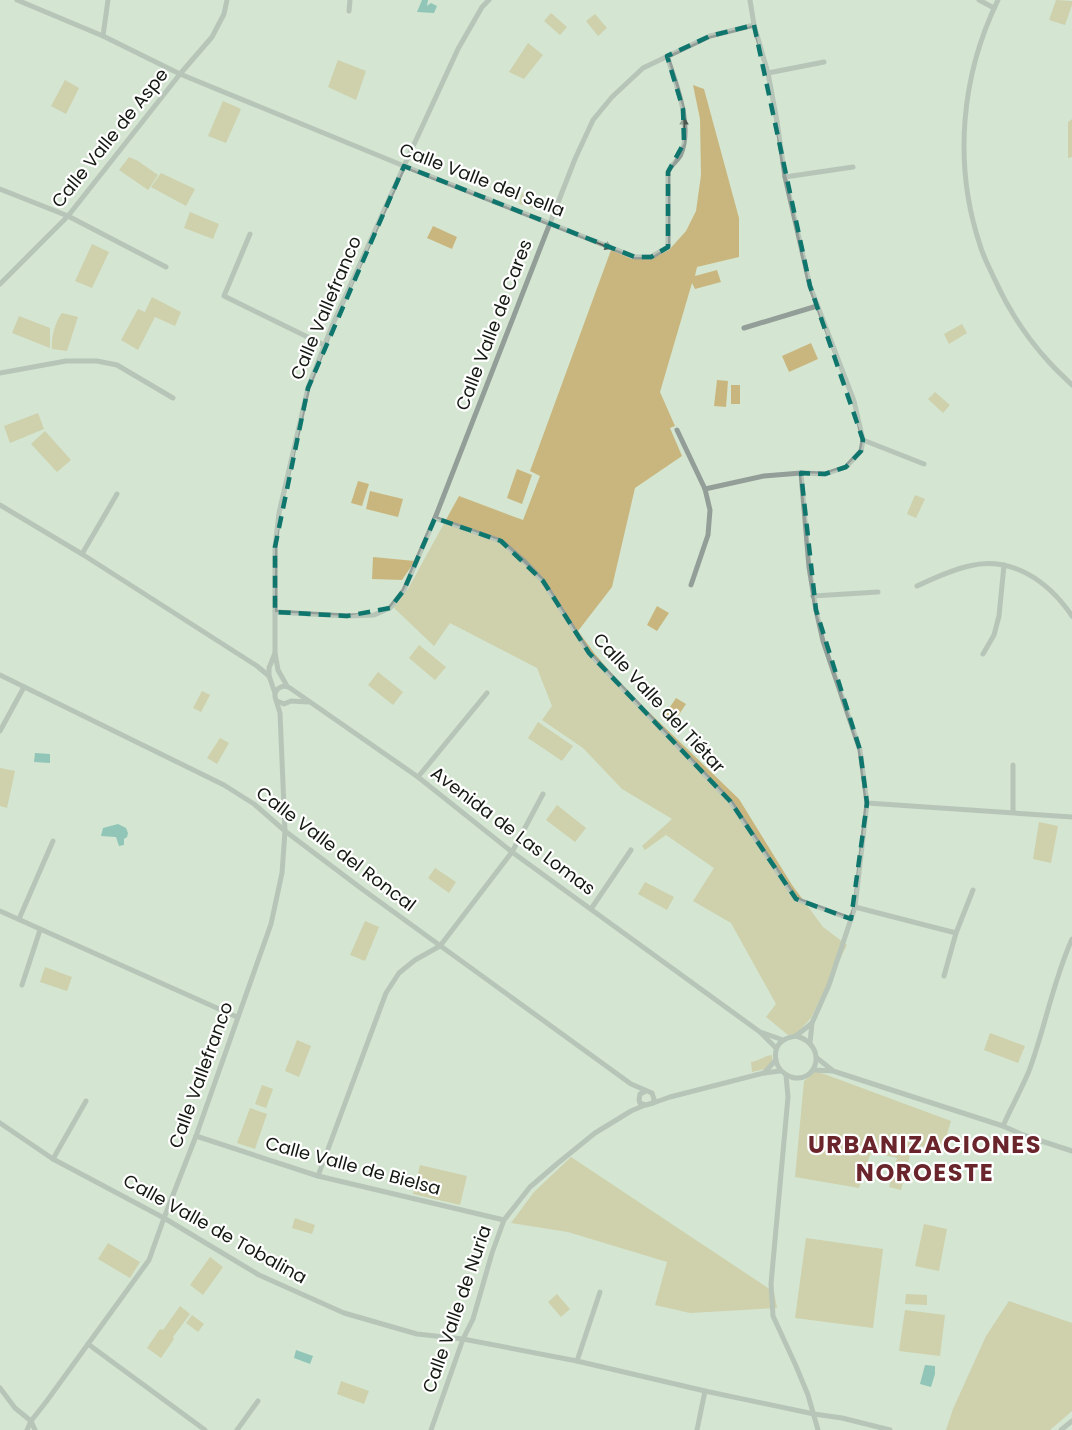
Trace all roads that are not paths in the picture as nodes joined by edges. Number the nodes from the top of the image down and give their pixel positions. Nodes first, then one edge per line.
1 (17, 0) edge
2 (108, 0) edge
3 (227, 0) edge
4 (350, 0) edge
5 (489, 0) edge
6 (750, 0) edge
7 (979, 0) edge
8 (998, 0) edge
9 (994, 8) junction
10 (349, 11) dead end
11 (754, 25) junction
12 (103, 36) junction
13 (667, 56) junction
14 (824, 62) dead end
15 (768, 73) junction
16 (180, 74) junction
17 (404, 166) junction
18 (853, 167) dead end
19 (785, 177) junction
20 (0, 189) edge
21 (68, 216) junction
22 (550, 223) junction
23 (250, 234) dead end
24 (166, 267) dead end
25 (0, 284) edge
26 (817, 306) junction
27 (744, 328) dead end
28 (324, 345) junction
29 (0, 373) edge
30 (1072, 385) edge
31 (173, 398) dead end
32 (676, 430) dead end
33 (863, 440) junction
34 (924, 464) dead end
35 (801, 473) junction
36 (705, 489) junction
37 (117, 494) dead end
38 (0, 505) edge
39 (435, 518) junction
40 (82, 554) junction
41 (1004, 565) junction
42 (691, 585) dead end
43 (917, 586) dead end
44 (878, 592) dead end
45 (813, 596) junction
46 (275, 612) junction
47 (1072, 616) edge
48 (275, 653) junction
49 (983, 654) dead end
50 (257, 666) junction
51 (268, 668) junction
52 (278, 670) junction
53 (0, 675) edge
54 (268, 676) junction
55 (24, 687) junction
56 (288, 687) junction
57 (275, 693) junction
58 (487, 693) dead end
59 (277, 701) junction
60 (291, 701) junction
61 (310, 702) junction
62 (0, 731) edge
63 (1013, 765) dead end
64 (418, 777) junction
65 (543, 794) dead end
66 (867, 803) junction
67 (1013, 812) junction
68 (1072, 817) edge
69 (285, 831) junction
70 (53, 841) dead end
71 (631, 849) dead end
72 (512, 852) junction
73 (973, 890) dead end
74 (855, 907) junction
75 (591, 909) junction
76 (0, 911) edge
77 (19, 919) junction
78 (851, 919) junction
79 (40, 930) junction
80 (956, 933) junction
81 (1072, 939) edge
82 (440, 946) junction
83 (944, 976) dead end
84 (22, 985) dead end
85 (237, 1017) junction
86 (812, 1023) junction
87 (760, 1032) junction
88 (796, 1036) junction
89 (783, 1040) junction
90 (810, 1043) junction
91 (776, 1048) junction
92 (817, 1058) junction
93 (776, 1060) junction
94 (813, 1070) junction
95 (780, 1071) junction
96 (833, 1071) junction
97 (764, 1073) junction
98 (786, 1075) junction
99 (795, 1078) junction
100 (631, 1084) junction
101 (649, 1092) junction
102 (670, 1097) junction
103 (788, 1097) junction
104 (639, 1098) junction
105 (86, 1101) dead end
106 (650, 1104) junction
107 (631, 1111) junction
108 (0, 1123) edge
109 (1003, 1126) junction
110 (196, 1136) junction
111 (1072, 1151) edge
112 (54, 1159) junction
113 (318, 1176) junction
114 (164, 1218) junction
115 (504, 1220) junction
116 (600, 1292) dead end
117 (463, 1339) junction
118 (88, 1344) junction
119 (577, 1361) junction
120 (0, 1388) edge
121 (705, 1392) junction
122 (258, 1401) dead end
123 (814, 1414) junction
124 (31, 1421) junction
125 (1072, 1421) edge
126 (27, 1430) edge
127 (35, 1430) edge
128 (206, 1430) edge
129 (237, 1430) edge
130 (431, 1430) edge
131 (697, 1430) edge
132 (818, 1430) edge
133 (890, 1430) edge
134 (1061, 1430) edge

1 - 12 street, Calle Valle del Sella
2 - 12 street
3 - 16 street, Calle Valle de Aspe
4 - 10 street
5 - 17 street, Calle Vallefranco
6 - 11 street
7 - 9 street
8 - 9 street
9 - 30 street
11 - 13 street, Calle Valle de Cares
11 - 15 street
12 - 16 street, Calle Valle del Sella
13 - 22 street, Calle Valle de Cares
22 -> 13 street, Calle Valle del Sella
14 - 15 street
15 - 19 street
16 - 17 street, Calle Valle del Sella
16 - 21 street, Calle Valle de Aspe
17 - 22 street, Calle Valle del Sella
17 - 28 street, Calle Vallefranco
18 - 19 street
19 - 26 street
20 - 21 street
21 - 24 street
21 - 25 street, Calle Valle de Aspe
22 - 39 street, Calle Valle de Cares
23 - 28 street
26 - 27 street
26 - 33 street
28 - 46 street, Calle Vallefranco
29 - 31 street
32 - 36 street
33 - 34 street
33 - 35 street
35 - 36 street
35 - 45 street
36 - 42 street
37 - 40 street
38 - 40 street
39 - 46 street, Calle Valle de Cares
39 - 78 street, Calle Valle del Tiétar
40 - 50 street
41 - 43 street
41 - 47 street
41 - 49 street
44 - 45 street
45 - 66 street
46 - 48 street, Calle Vallefranco
48 - 51 street, Calle Vallefranco
48 - 52 street, Calle Vallefranco
50 - 51 street
50 - 54 street
51 - 52 street
51 - 54 street, Calle Vallefranco
52 - 56 street, Calle Vallefranco
53 - 55 street, Calle Valle del Roncal
54 - 57 street, Calle Vallefranco
55 - 62 street
55 - 69 street, Calle Valle del Roncal
56 - 57 street
56 - 60 street
56 - 61 street, Avenida de Las Lomas
57 - 59 street
58 - 64 street, Avenida de Las Lomas
59 - 60 street
59 - 69 street, Calle Vallefranco
60 - 61 street
61 - 64 street, Avenida de Las Lomas
63 - 67 street
64 - 72 street, Avenida de Las Lomas
65 - 72 street
66 - 67 street
66 - 74 street
67 - 68 street
69 - 82 street, Calle Valle del Roncal
69 - 85 street, Calle Vallefranco
70 - 77 street
71 - 75 street, Avenida de Las Lomas
72 - 75 street, Avenida de Las Lomas
72 - 82 street
73 - 80 street
74 - 78 street
74 - 80 street
75 - 87 street, Avenida de Las Lomas
76 - 77 street
77 - 79 street
78 - 86 street
79 - 84 street
79 - 85 street
80 - 83 street
81 - 109 street
82 - 100 street, Calle Valle del Roncal
82 - 113 street
85 - 110 street, Calle Vallefranco
86 - 88 street
86 - 90 street
87 - 89 street, Avenida de Las Lomas
87 - 91 street
88 - 89 street
88 - 90 street
89 - 91 street
90 - 92 street
91 - 93 street
92 - 94 street
92 - 96 street
93 - 95 street
93 - 97 street
94 - 96 street
94 - 99 street
95 - 97 street, Calle Valle de Nuria
95 - 98 street
96 - 109 street
97 - 102 street, Calle Valle de Nuria
98 - 99 street
98 - 103 street
99 - 103 street
100 - 101 street, Calle Valle del Roncal
100 - 104 street, Calle Valle del Roncal
101 - 102 street, Calle Valle de Nuria
101 - 104 street
101 - 106 street
102 - 106 street, Calle Valle de Nuria
103 - 123 street
104 - 106 street
104 - 107 street, Calle Valle de Nuria
105 - 112 street
106 - 107 street, Calle Valle de Nuria
107 - 115 street, Calle Valle de Nuria
108 - 112 street, Calle Valle de Tobalina
109 - 111 street
110 - 113 street, Calle Valle de Bielsa
110 - 114 street, Calle Vallefranco
112 - 114 street, Calle Valle de Tobalina
113 - 115 street, Calle Valle de Bielsa
114 - 117 street, Calle Valle de Tobalina
114 - 118 street, Calle Vallefranco
115 - 117 street, Calle Valle de Nuria
116 - 119 street
117 - 119 street, Calle Valle de Tobalina
117 - 130 street, Calle Valle de Nuria
118 - 124 street, Calle Vallefranco
118 - 128 street
119 - 121 street, Calle Valle de Tobalina
120 - 124 street
121 - 123 street, Calle Valle de Tobalina
121 - 131 street
122 - 129 street
123 - 132 street
123 - 133 street, Calle Valle de Tobalina
124 - 126 street, Calle Vallefranco
124 - 127 street
125 - 134 street

